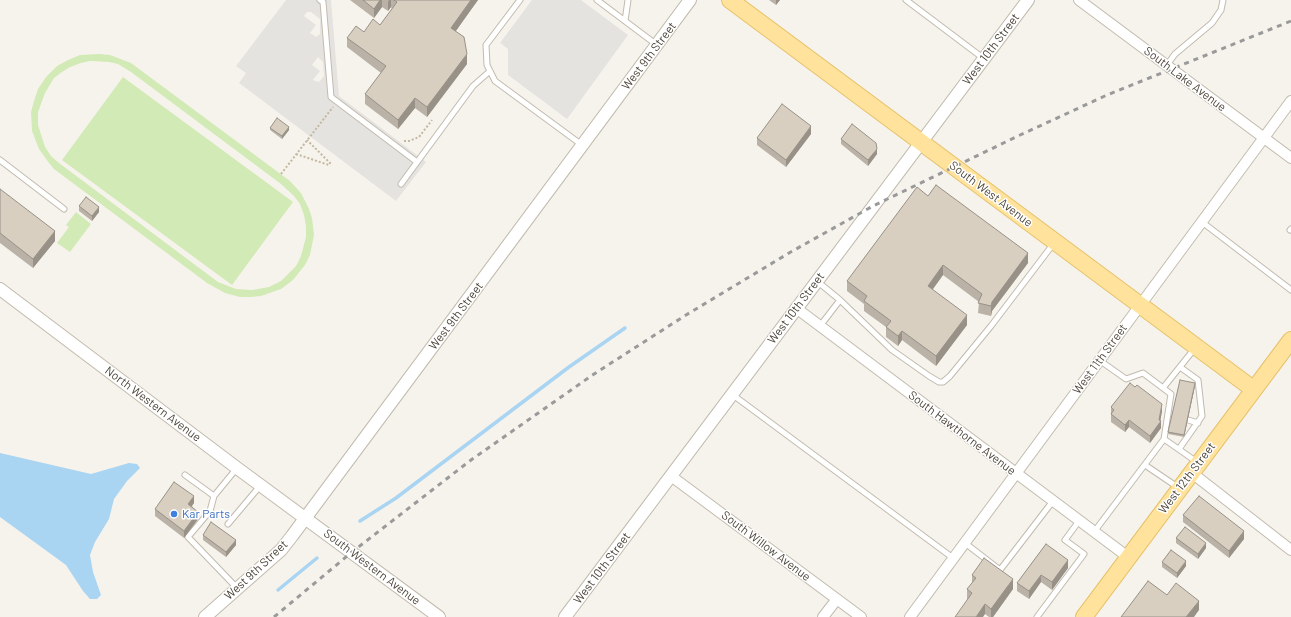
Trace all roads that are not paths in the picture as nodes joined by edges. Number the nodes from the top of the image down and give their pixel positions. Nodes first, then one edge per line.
1 (320, 0) edge
2 (520, 0) edge
3 (597, 0) edge
4 (628, 0) edge
5 (690, 0) edge
6 (730, 0) edge
7 (906, 0) edge
8 (1028, 0) edge
9 (1079, 0) edge
10 (1223, 0) edge
11 (625, 21) junction
12 (657, 45) junction
13 (984, 59) junction
14 (1167, 65) junction
15 (490, 71) junction
16 (1291, 101) edge
17 (1264, 138) junction
18 (921, 142) junction
19 (582, 145) junction
20 (1291, 158) edge
21 (0, 160) edge
22 (417, 162) junction
23 (401, 184) dead end
24 (64, 209) dead end
25 (1202, 222) junction
26 (1055, 242) junction
27 (817, 281) junction
28 (0, 289) edge
29 (1291, 290) edge
30 (840, 300) junction
31 (1140, 305) junction
32 (796, 308) junction
33 (820, 326) junction
34 (1291, 340) edge
35 (1196, 346) junction
36 (1099, 360) junction
37 (1180, 366) junction
38 (1163, 388) junction
39 (1253, 389) junction
40 (732, 394) junction
41 (1192, 398) edge
42 (1200, 400) junction
43 (1188, 420) edge
44 (1198, 423) junction
45 (1164, 439) junction
46 (1180, 449) junction
47 (1145, 465) junction
48 (237, 468) junction
49 (1195, 468) junction
50 (1016, 474) junction
51 (185, 475) dead end
52 (671, 476) junction
53 (260, 485) junction
54 (1180, 489) junction
55 (214, 496) junction
56 (1053, 501) junction
57 (306, 518) junction
58 (1080, 521) junction
59 (228, 524) dead end
60 (1094, 532) junction
61 (965, 543) junction
62 (1291, 550) edge
63 (1128, 557) junction
64 (953, 558) junction
65 (237, 588) junction
66 (837, 599) junction
67 (205, 617) edge
68 (439, 617) edge
69 (565, 617) edge
70 (823, 617) edge
71 (861, 617) edge
72 (910, 617) edge
73 (1037, 617) edge
74 (1084, 617) edge

1 - 22 lane
2 - 15 lane
3 - 11 lane
4 - 11 lane
5 - 12 street, West 9th Street
6 - 18 main road, South West Avenue
7 - 13 lane
8 - 13 street, West 10th Street
9 - 14 street, South Lake Avenue
10 - 14 lane
11 - 12 lane
12 - 19 street, West 9th Street
13 - 18 street, West 10th Street
14 - 17 street, South Lake Avenue
15 - 19 lane
15 - 22 lane
16 - 17 street, West 11th Street
17 - 20 street, South Lake Avenue
17 - 25 street, West 11th Street
18 - 26 main road, South West Avenue
18 - 27 street, West 10th Street
19 - 57 street, West 9th Street
21 - 24 lane
22 - 23 lane
25 - 29 lane
25 - 31 street, West 11th Street
26 - 30 lane
26 - 31 main road, South West Avenue
27 - 30 lane
27 - 32 street, West 10th Street
28 - 48 street, North Western Avenue
30 - 33 lane
31 - 35 main road, South West Avenue
31 - 36 street, West 11th Street
32 - 33 street, South Hawthorne Avenue
32 - 40 street, West 10th Street
33 - 50 street, South Hawthorne Avenue
34 - 39 main road, West 12th Street
35 - 37 lane
35 - 39 main road, South West Avenue
36 - 38 lane
36 - 50 street, West 11th Street
37 - 38 lane
37 - 42 lane
38 - 45 lane
39 - 49 main road, West 12th Street
40 - 52 street, West 10th Street
40 - 64 lane
41 - 42 lane
42 - 44 lane
43 - 44 lane
44 - 46 lane
45 - 46 lane
45 - 47 lane
46 - 49 lane
47 - 54 lane
47 - 60 lane
48 - 53 street, North Western Avenue
48 - 55 lane
49 - 54 main road, West 12th Street
49 - 62 street
50 - 56 street, South Hawthorne Avenue
50 - 61 street, West 11th Street
51 - 55 lane
52 - 66 street, South Willow Avenue
52 - 69 street, West 10th Street
53 - 57 street, North Western Avenue
53 - 59 lane
54 - 63 main road, West 12th Street
55 - 65 lane
56 - 58 street, South Hawthorne Avenue
56 - 61 lane
57 - 65 street, West 9th Street
57 - 68 street, South Western Avenue
58 - 60 street, South Hawthorne Avenue
58 - 73 lane
60 - 63 street, South Hawthorne Avenue
61 - 64 street, West 11th Street
63 - 74 main road, West 12th Street
64 - 72 street, West 11th Street
65 - 67 street, West 9th Street
66 - 70 street
66 - 71 street, South Willow Avenue

